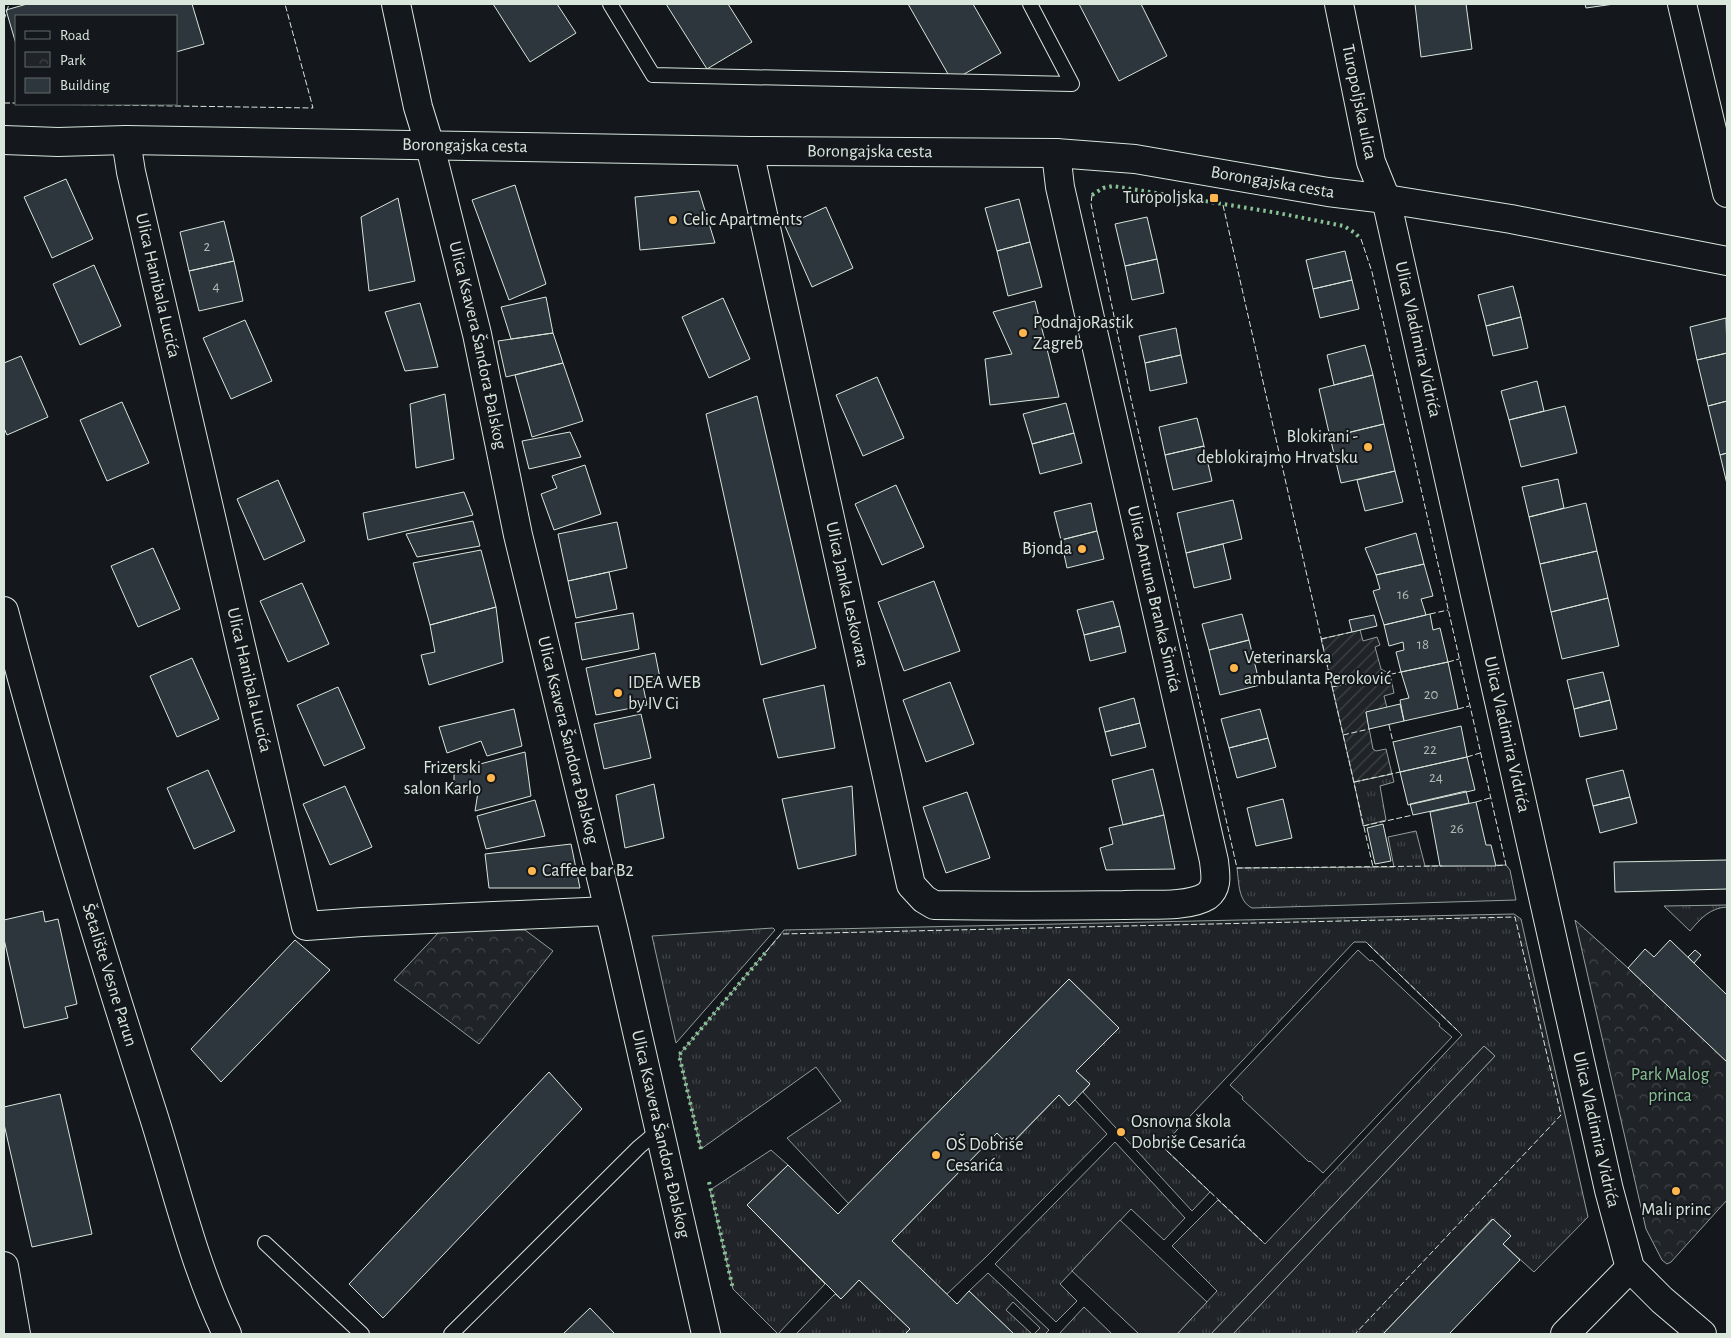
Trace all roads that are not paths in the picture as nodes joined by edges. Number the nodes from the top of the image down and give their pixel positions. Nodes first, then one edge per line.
1 (396, 4) edge
2 (610, 4) edge
3 (1030, 4) edge
4 (1339, 4) edge
5 (1682, 4) edge
6 (4, 140) edge
7 (126, 140) junction
8 (430, 146) junction
9 (749, 151) junction
10 (1056, 153) junction
11 (1727, 193) edge
12 (1386, 199) junction
13 (1727, 261) edge
14 (4, 612) edge
15 (1058, 906) joint
16 (608, 911) junction
17 (658, 1131) junction
18 (265, 1243) dead end
19 (4, 1266) edge
20 (1630, 1268) junction
21 (16, 1334) edge
22 (227, 1334) edge
23 (362, 1334) edge
24 (451, 1334) edge
25 (706, 1334) edge
26 (1565, 1334) edge
27 (1702, 1334) edge

1 - 8 street, Ulica Ksavera Šandora Đalskog
2 - 3 lane
4 - 12 street, Turopoljska ulica
5 - 11 street
6 - 7 street, Borongajska cesta
7 - 8 street, Borongajska cesta
7 - 16 street, Ulica Hanibala Lucića
8 - 9 street, Borongajska cesta
8 - 16 street, Ulica Ksavera Šandora Đalskog
9 - 10 street, Borongajska cesta
9 - 15 street, Ulica Janka Leskovara
10 - 12 street, Borongajska cesta
10 - 15 street, Ulica Antuna Branka Šimića
12 - 13 street, Borongajska cesta
12 - 20 street, Ulica Vladimira Vidrića
14 - 22 street, Šetalište Vesne Parun
16 - 17 street, Ulica Ksavera Šandora Đalskog
17 - 24 lane
17 - 25 street, Ulica Ksavera Šandora Đalskog
18 - 23 lane
19 - 21 street
20 - 26 street
20 - 27 street, Ulica Vladimira Vidrića

